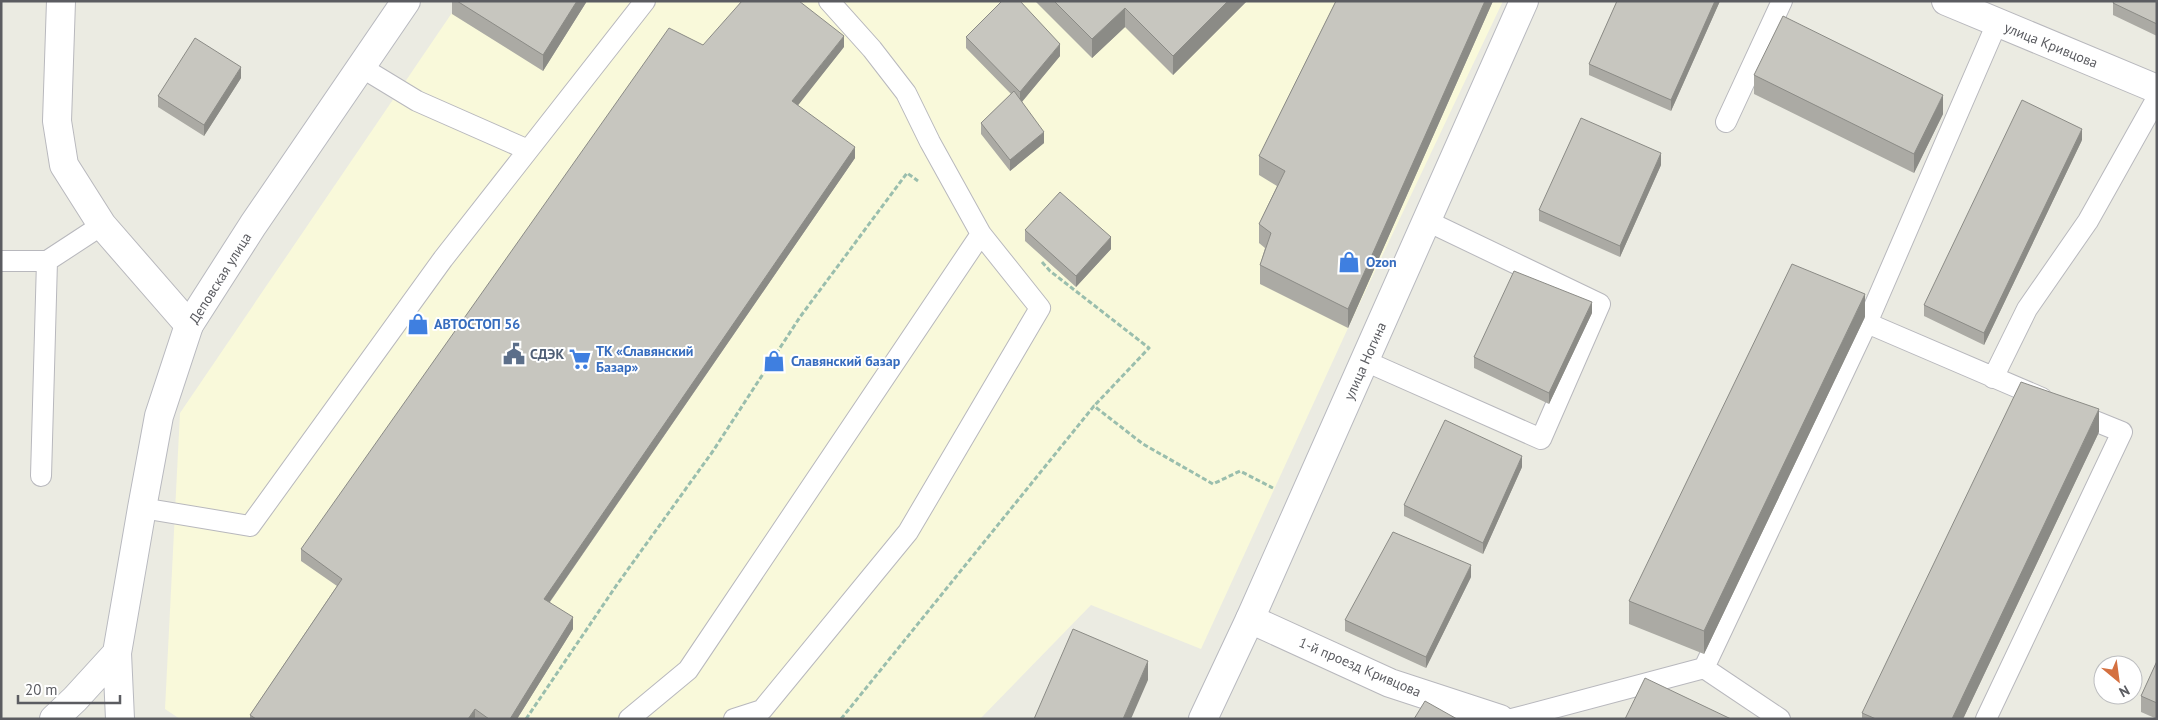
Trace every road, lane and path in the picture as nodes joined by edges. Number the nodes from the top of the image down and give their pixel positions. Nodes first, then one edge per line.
1 (61, 1) edge
2 (406, 1) edge
3 (644, 1) edge
4 (829, 1) edge
5 (1524, 1) edge
6 (1782, 1) edge
7 (1946, 1) edge
8 (2002, 12) edge
9 (362, 67) junction
10 (2157, 89) edge
11 (2157, 98) edge
12 (1726, 122) dead end
13 (528, 150) junction
14 (920, 183) dead end
15 (1427, 221) junction
16 (102, 225) junction
17 (981, 234) junction
18 (1037, 256) edge
19 (1, 261) edge
20 (47, 261) junction
21 (1867, 323) junction
22 (189, 325) junction
23 (1364, 361) junction
24 (1993, 378) junction
25 (1094, 406) junction
26 (40, 476) dead end
27 (1302, 502) junction
28 (142, 508) junction
29 (1250, 619) junction
30 (117, 653) junction
31 (1704, 668) junction
32 (54, 719) edge
33 (120, 719) edge
34 (526, 719) edge
35 (629, 719) edge
36 (734, 719) edge
37 (841, 719) edge
38 (1203, 719) edge
39 (1500, 719) edge
40 (1512, 719) edge
41 (1780, 719) edge
42 (1986, 719) edge

1 - 16 street
2 - 9 street, Деповская улица
3 - 13 lane
4 - 17 lane
5 - 15 street, улица Ногина
6 - 12 lane
7 - 8 street, улица Кривцова
8 - 10 street, улица Кривцова
8 - 21 lane
9 - 13 lane
9 - 22 street, Деповская улица
11 - 24 lane
13 - 28 lane
14 - 34 path
15 - 23 street, улица Ногина
15 - 23 lane
16 - 20 lane
16 - 22 street
17 - 35 lane
17 - 36 lane
18 - 25 path
19 - 20 lane
20 - 26 lane
21 - 24 lane
21 - 31 lane
22 - 28 street, Деповская улица
23 - 27 street, улица Ногина
24 - 42 lane
25 - 27 path
25 - 37 path
27 - 29 street, улица Ногина
28 - 30 street, Деповская улица
29 - 38 street, улица Ногина
29 - 39 street, 1-й проезд Кривцова
30 - 32 street
30 - 33 street, Деповская улица
31 - 40 lane
31 - 41 lane

